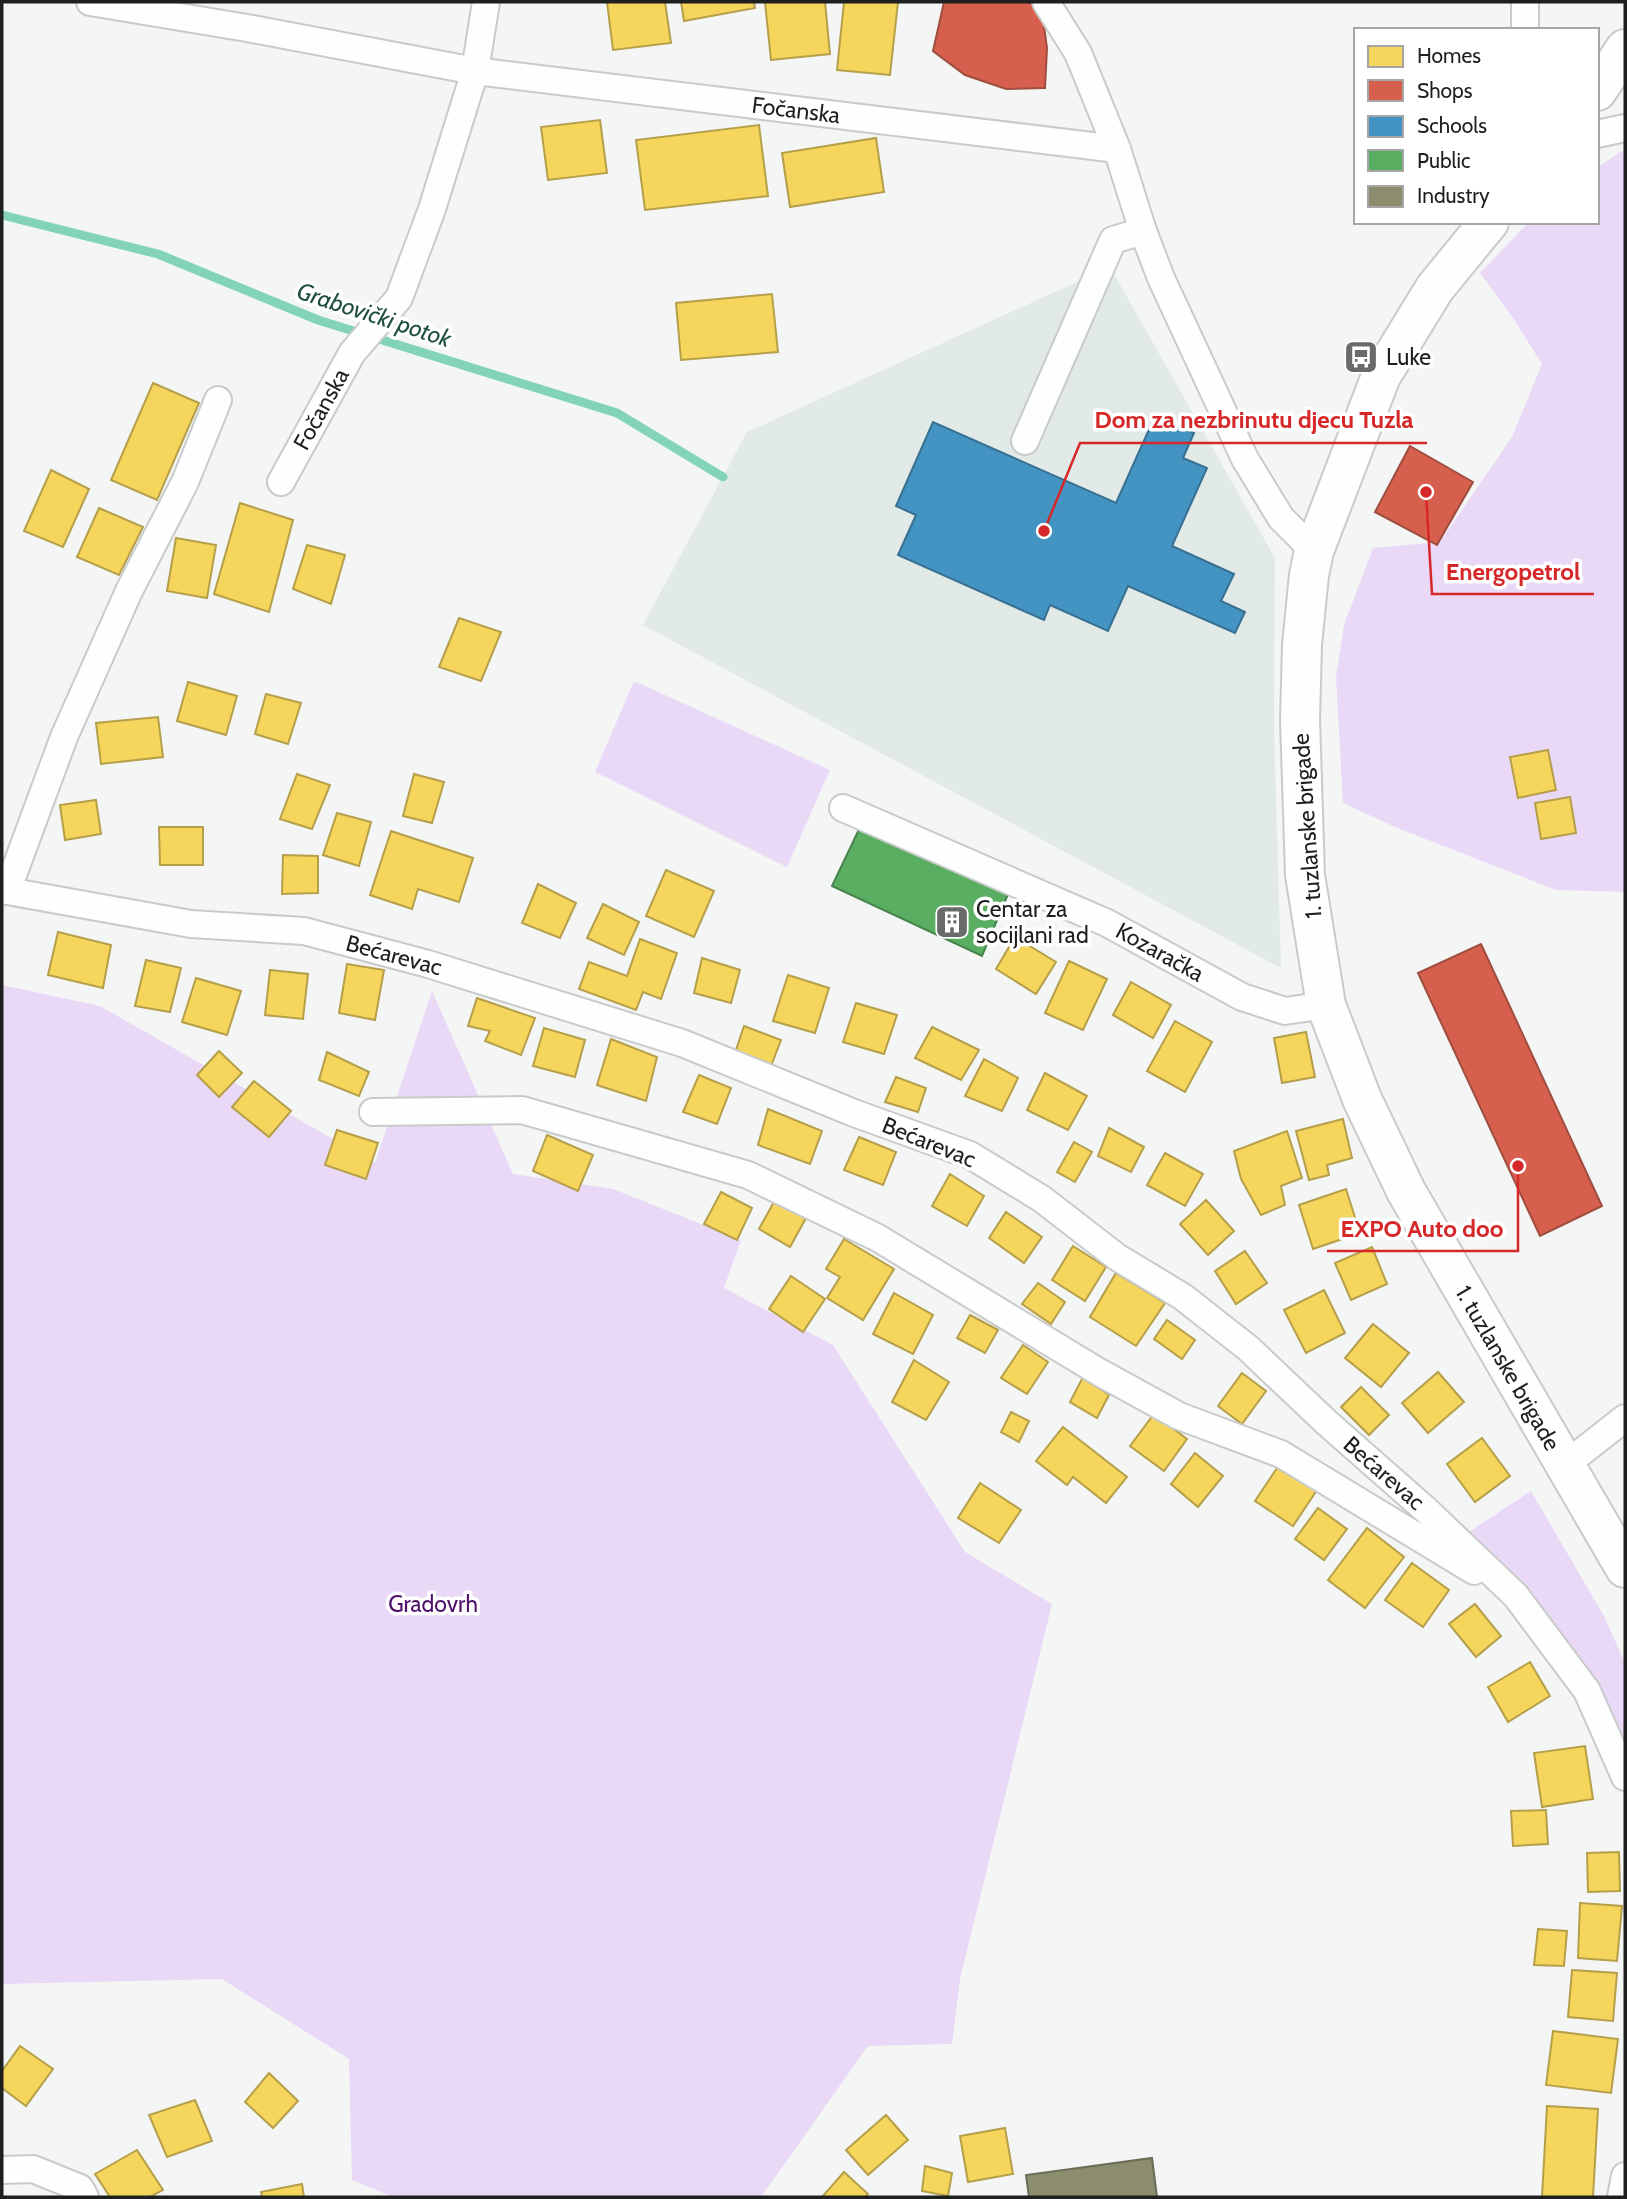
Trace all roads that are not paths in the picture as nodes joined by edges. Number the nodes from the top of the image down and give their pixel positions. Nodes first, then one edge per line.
1 (90, 2) edge
2 (486, 2) edge
3 (1046, 2) edge
4 (1525, 2) edge
5 (1525, 28) edge
6 (1625, 49) edge
7 (475, 71) junction
8 (1599, 88) edge
9 (1625, 128) edge
10 (1599, 134) edge
11 (1117, 149) junction
12 (1487, 224) edge
13 (1143, 231) junction
14 (218, 400) dead end
15 (1025, 441) dead end
16 (281, 482) dead end
17 (1314, 551) junction
18 (844, 808) dead end
19 (5, 890) edge
20 (1326, 1005) junction
21 (373, 1112) dead end
22 (1625, 1418) edge
23 (1566, 1465) junction
24 (1625, 1568) edge
25 (1516, 1596) junction
26 (1625, 1777) edge
27 (2, 2170) edge
28 (1625, 2176) edge
29 (85, 2197) edge
30 (1621, 2197) edge

1 - 7 street, Fočanska
2 - 7 street, Fočanska
3 - 11 street
4 - 5 street
6 - 8 main road
7 - 11 street, Fočanska
7 - 16 street, Fočanska
9 - 10 street
11 - 13 street
12 - 17 main road, 1. tuzlanske brigade
13 - 15 street
13 - 17 street
14 - 19 street, Bećarevac
17 - 20 main road, 1. tuzlanske brigade
18 - 20 street, Kozaračka
19 - 25 street, Bećarevac
20 - 23 main road, 1. tuzlanske brigade
21 - 25 street
22 - 23 street
23 - 24 main road, 1. tuzlanske brigade
25 - 26 street, Bećarevac
27 - 29 street
28 - 30 street

